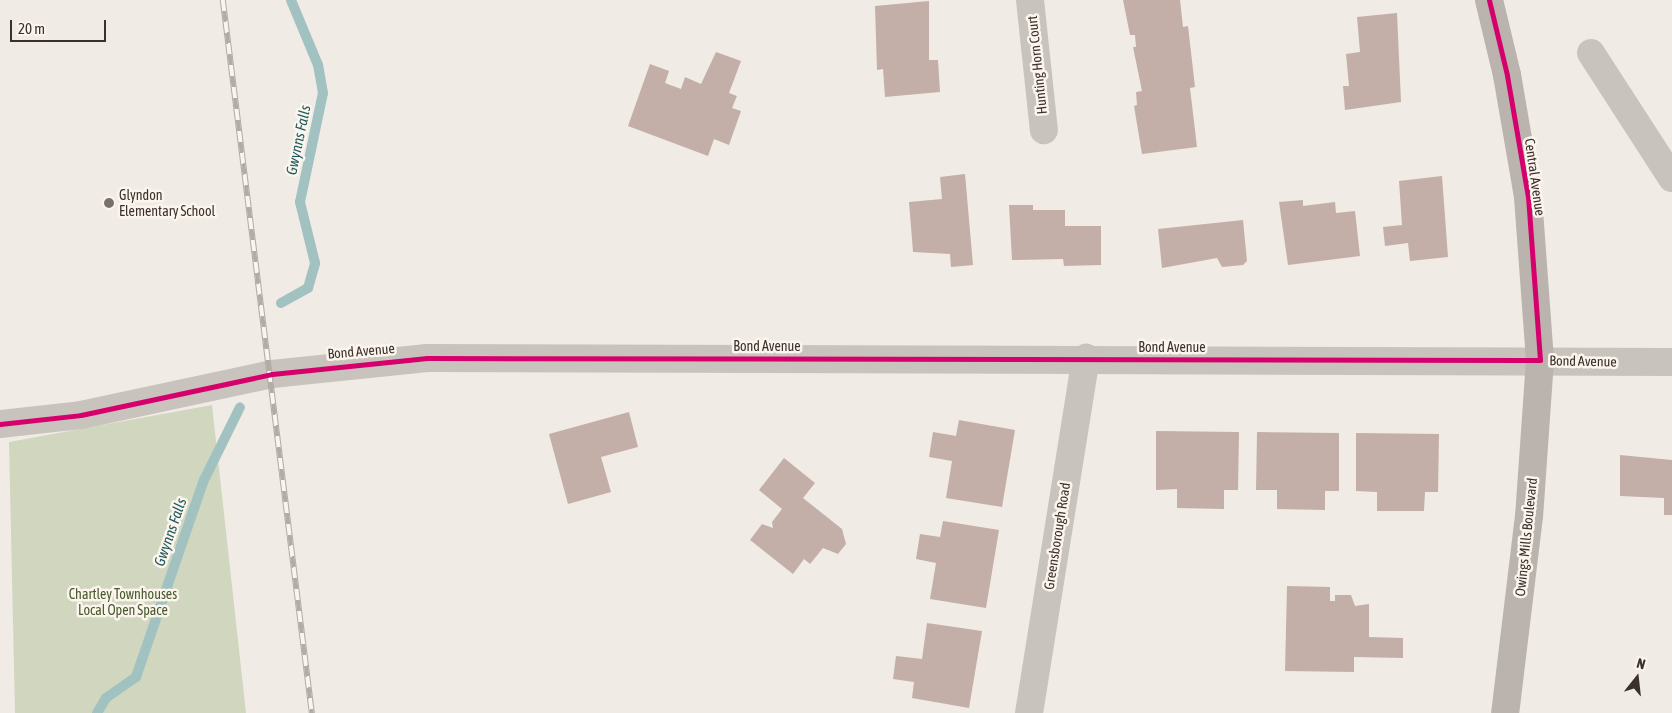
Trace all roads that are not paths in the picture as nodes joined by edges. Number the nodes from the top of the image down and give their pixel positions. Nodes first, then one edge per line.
1 (1030, 0) edge
2 (1489, 0) edge
3 (1591, 53) dead end
4 (1044, 130) dead end
5 (1672, 178) edge
6 (1086, 358) junction
7 (1540, 360) junction
8 (1672, 362) edge
9 (0, 424) edge
10 (1029, 713) edge
11 (1504, 713) edge

1 - 4 street, Hunting Horn Court
2 - 7 main road, Central Avenue
3 - 5 street
6 - 7 street, Bond Avenue
6 - 9 street, Bond Avenue
6 - 10 street, Greensborough Road
7 - 8 street, Bond Avenue
7 - 11 main road, Owings Mills Boulevard

